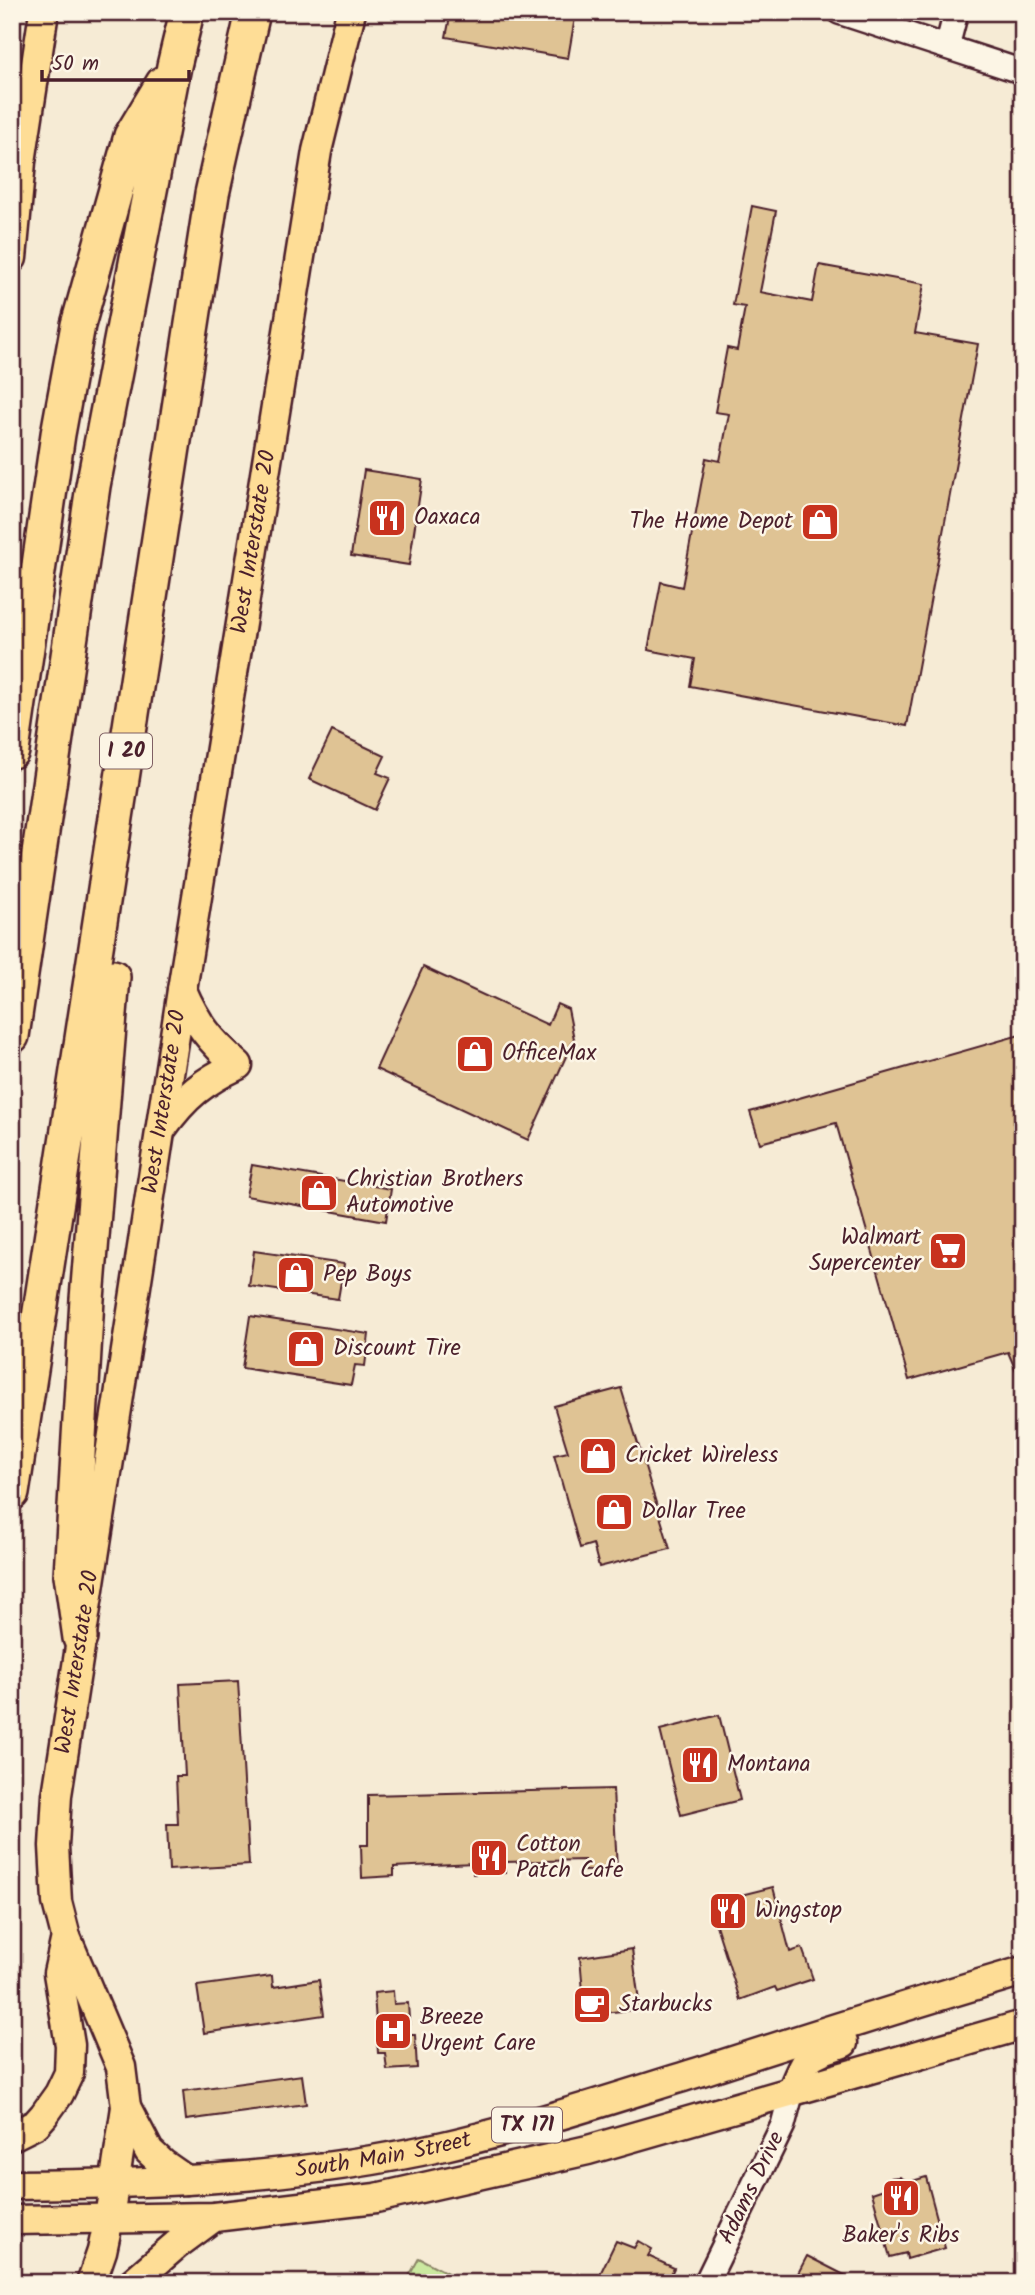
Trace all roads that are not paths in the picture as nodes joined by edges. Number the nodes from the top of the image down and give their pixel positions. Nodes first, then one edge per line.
1 (44, 12) edge
2 (187, 12) edge
3 (253, 12) edge
4 (351, 12) edge
5 (839, 12) edge
6 (956, 12) edge
7 (947, 47) junction
8 (174, 66) junction
9 (1023, 72) edge
10 (12, 258) edge
11 (12, 751) edge
12 (119, 795) junction
13 (182, 990) junction
14 (12, 1036) edge
15 (161, 1129) junction
16 (12, 1493) edge
17 (80, 1638) junction
18 (65, 1937) junction
19 (1023, 1971) edge
20 (1023, 1978) edge
21 (1023, 2025) edge
22 (792, 2091) junction
23 (126, 2107) junction
24 (12, 2136) edge
25 (186, 2180) junction
26 (113, 2184) junction
27 (12, 2185) edge
28 (214, 2217) junction
29 (109, 2218) junction
30 (12, 2220) edge
31 (91, 2283) edge
32 (132, 2283) edge
33 (706, 2283) edge

1 - 10 main road
2 - 8 highway
3 - 12 highway, I 20
4 - 13 main road, West Interstate 20
5 - 7 street
6 - 7 street
7 - 9 street
8 - 11 highway
8 - 14 highway
12 - 16 highway, I 20
12 - 17 highway
13 - 15 main road, West Interstate 20
13 - 15 main road
15 - 17 main road, West Interstate 20
17 - 18 main road, West Interstate 20
18 - 23 main road, West Interstate 20
18 - 24 main road
19 - 25 main road, South Main Street / TX 171
20 - 22 main road
21 - 22 main road, South Main Street / TX 171
22 - 28 main road, South Main Street / TX 171
22 - 33 street, Adams Drive
23 - 25 main road
23 - 26 main road, West Interstate 20
25 - 26 main road, South Main Street / TX 171
26 - 27 main road, South Main Street / TX 171
26 - 29 main road, West Interstate 20
28 - 29 main road, South Main Street / TX 171
28 - 32 main road
29 - 30 main road, South Main Street / TX 171
29 - 31 main road, West Interstate 20

